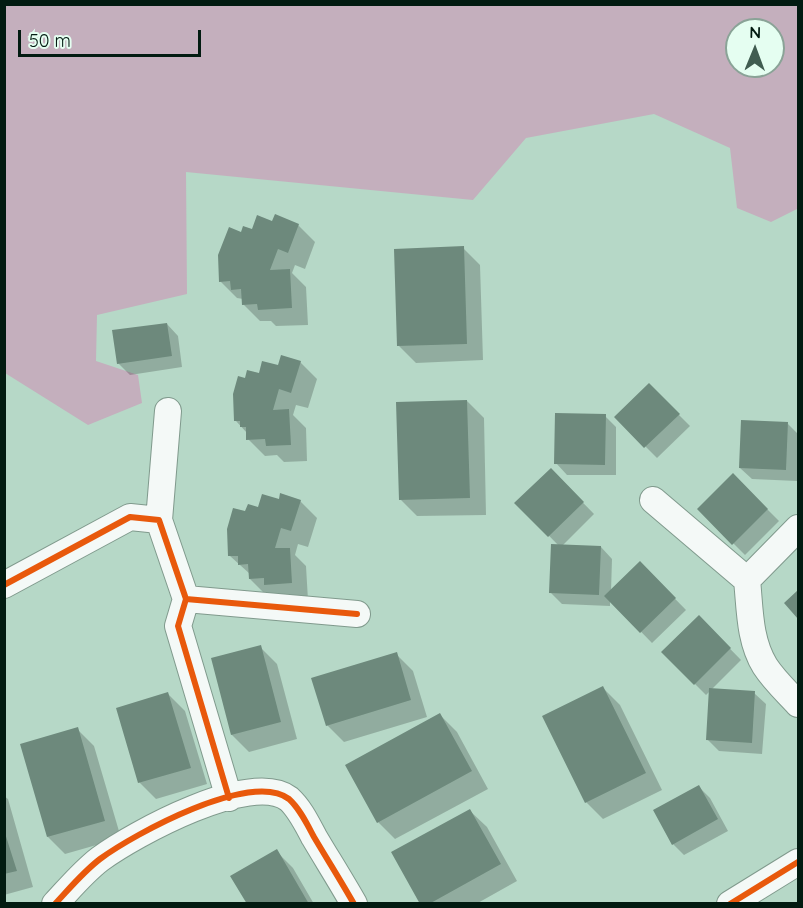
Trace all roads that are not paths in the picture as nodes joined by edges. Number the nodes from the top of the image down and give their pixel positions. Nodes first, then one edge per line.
1 (168, 411) dead end
2 (653, 500) dead end
3 (159, 520) junction
4 (798, 528) edge
5 (747, 580) junction
6 (4, 585) edge
7 (186, 599) junction
8 (357, 614) dead end
9 (798, 705) edge
10 (229, 798) junction
11 (798, 862) edge
12 (55, 903) edge
13 (354, 903) edge
14 (730, 903) edge

1 - 3 street
2 - 5 street
3 - 6 street
3 - 7 street
4 - 5 street
5 - 9 street
7 - 8 street
7 - 10 street
10 - 12 street
10 - 13 street
11 - 14 street

